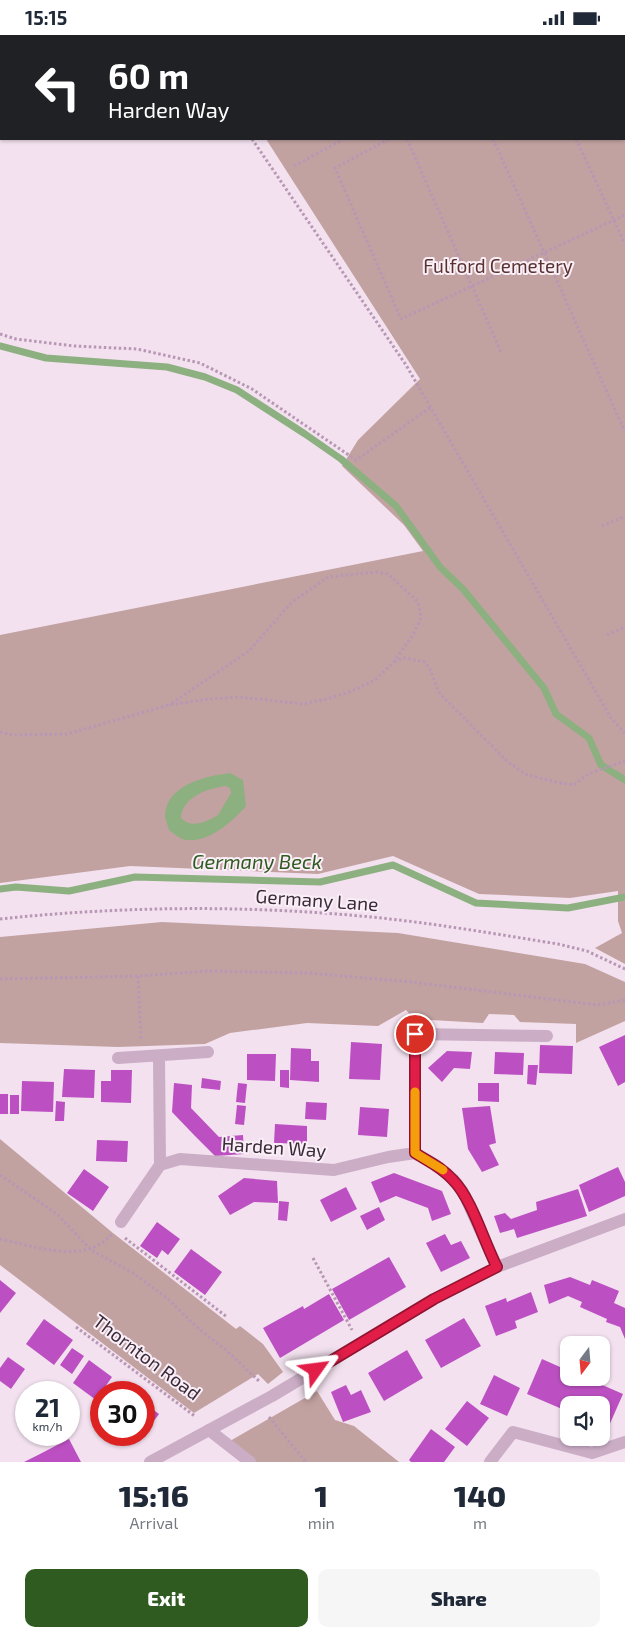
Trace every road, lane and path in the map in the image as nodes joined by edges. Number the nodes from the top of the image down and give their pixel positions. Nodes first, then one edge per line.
1 (253, 140) edge
2 (342, 140) edge
3 (387, 140) edge
4 (407, 140) edge
5 (493, 140) edge
6 (576, 140) edge
7 (294, 166) dead end
8 (625, 215) edge
9 (614, 220) junction
10 (625, 244) edge
11 (544, 253) junction
12 (472, 286) junction
13 (0, 334) edge
14 (501, 352) dead end
15 (431, 407) junction
16 (625, 420) edge
17 (620, 422) junction
18 (625, 432) edge
19 (625, 516) edge
20 (602, 526) dead end
21 (625, 627) edge
22 (607, 635) dead end
23 (393, 663) junction
24 (169, 705) junction
25 (0, 733) edge
26 (625, 733) edge
27 (625, 761) edge
28 (0, 919) edge
29 (625, 969) edge
30 (138, 976) junction
31 (0, 979) edge
32 (625, 1000) edge
33 (547, 1036) dead end
34 (208, 1051) dead end
35 (142, 1056) junction
36 (159, 1056) junction
37 (118, 1058) dead end
38 (415, 1153) junction
39 (160, 1165) junction
40 (0, 1175) edge
41 (624, 1223) edge
42 (119, 1226) junction
43 (0, 1239) edge
44 (91, 1250) junction
45 (313, 1258) dead end
46 (497, 1267) junction
47 (228, 1317) dead end
48 (76, 1327) dead end
49 (360, 1343) junction
50 (264, 1386) dead end
51 (266, 1412) dead end
52 (196, 1417) dead end
53 (209, 1430) junction
54 (625, 1443) edge
55 (150, 1462) edge
56 (250, 1462) edge
57 (306, 1462) edge
58 (490, 1462) edge

1 - 15 path
2 - 7 path
3 - 12 path
4 - 12 path
5 - 11 path
6 - 9 path
8 - 9 path
9 - 10 path
9 - 11 path
11 - 12 path
11 - 17 path
12 - 14 path
13 - 15 path
15 - 26 path
16 - 17 path
17 - 18 path
19 - 20 path
21 - 22 path
23 - 24 path
23 - 24 path
23 - 27 path
24 - 25 path
28 - 29 path, Germany Lane
30 - 31 path
30 - 32 path
30 - 35 path
33 - 38 street
34 - 36 street
35 - 36 street
35 - 37 street
36 - 39 street
38 - 39 street, Harden Way
38 - 46 street
39 - 42 street
40 - 44 path
41 - 46 street
42 - 44 path
42 - 47 path
43 - 44 path
44 - 50 path
45 - 49 path
46 - 49 street
48 - 52 path, Thornton Road
49 - 53 street
51 - 57 path
53 - 55 street
53 - 56 street
54 - 58 street

